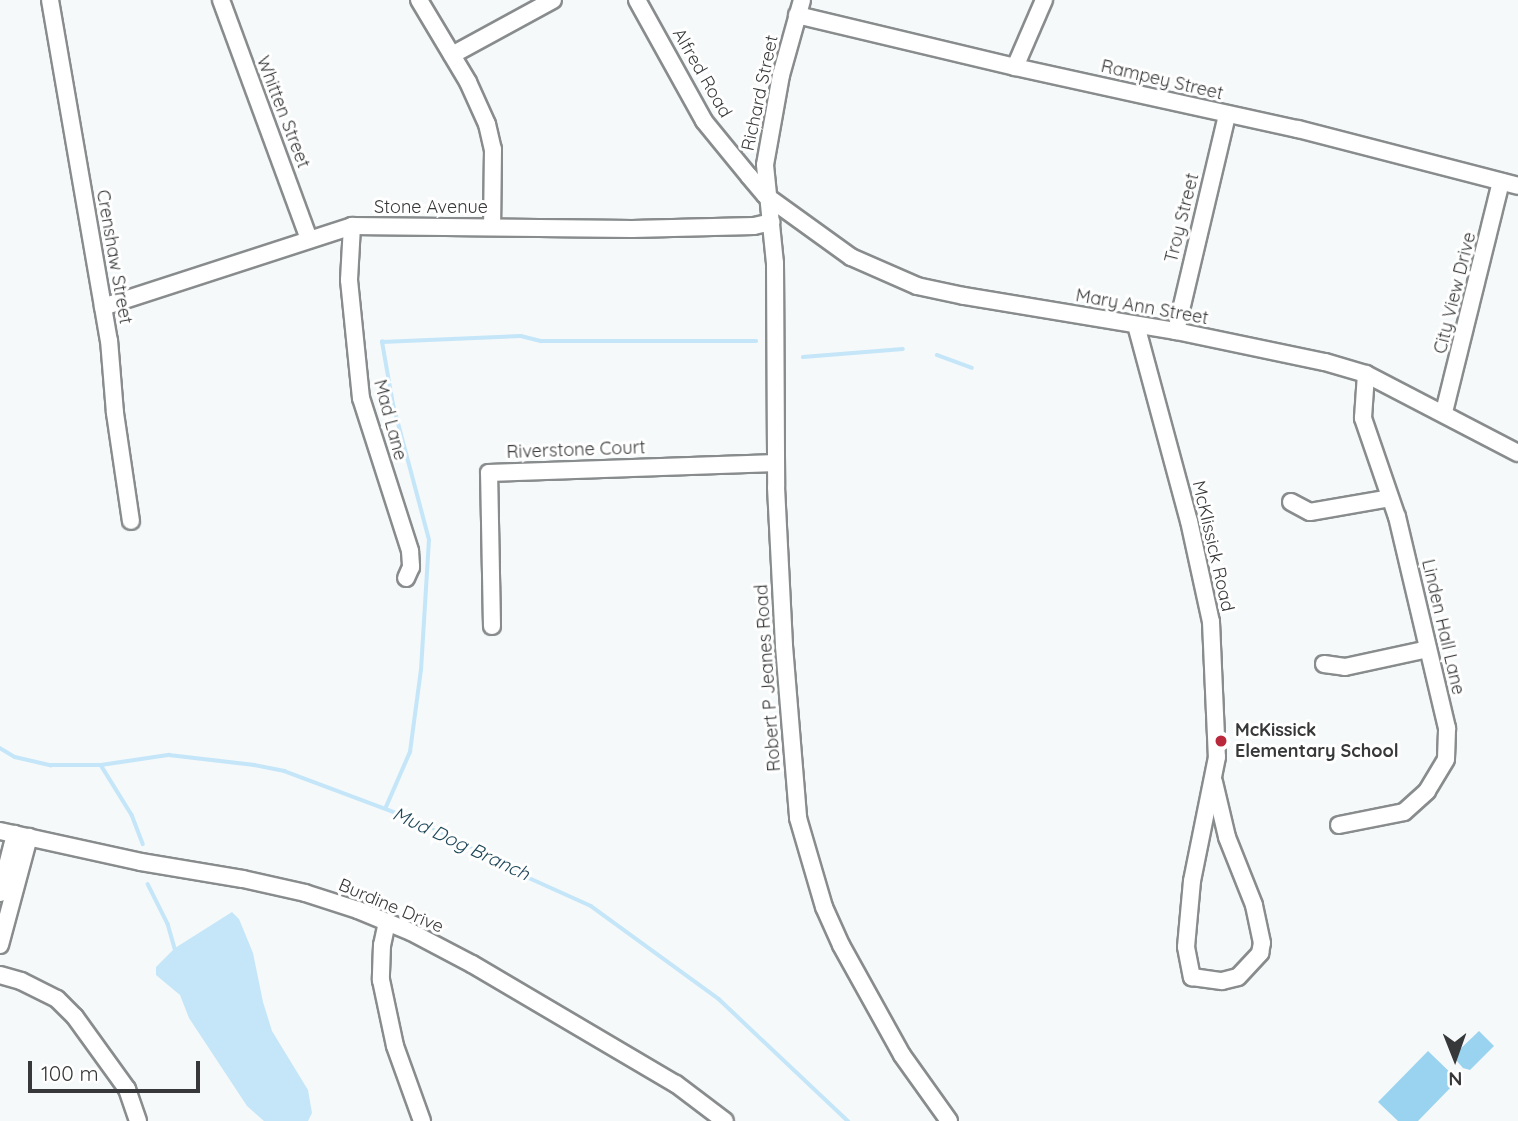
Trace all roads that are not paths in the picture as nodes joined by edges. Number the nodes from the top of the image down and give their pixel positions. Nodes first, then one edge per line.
1 (50, 0) edge
2 (221, 0) edge
3 (419, 0) edge
4 (553, 0) edge
5 (637, 0) edge
6 (1044, 0) edge
7 (799, 7) edge
8 (452, 55) junction
9 (1015, 67) junction
10 (1227, 115) junction
11 (1501, 182) junction
12 (1518, 186) edge
13 (765, 195) junction
14 (772, 222) junction
15 (352, 226) junction
16 (492, 227) junction
17 (309, 239) junction
18 (103, 307) junction
19 (1136, 325) junction
20 (1176, 331) junction
21 (1366, 374) junction
22 (1444, 412) junction
23 (1518, 453) edge
24 (776, 463) junction
25 (1390, 498) junction
26 (1292, 502) dead end
27 (131, 521) dead end
28 (406, 578) dead end
29 (492, 626) dead end
30 (1428, 649) junction
31 (1324, 664) dead end
32 (1214, 782) junction
33 (1339, 825) dead end
34 (15, 834) edge
35 (0, 893) edge
36 (387, 922) junction
37 (0, 945) edge
38 (0, 975) edge
39 (138, 1121) edge
40 (422, 1121) edge
41 (725, 1121) edge
42 (949, 1121) edge

1 - 18 street, Crenshaw Street
2 - 17 street, Whitten Street
3 - 8 street
4 - 8 street
5 - 13 street, Alfred Road
6 - 9 street
7 - 9 street, Rampey Street
7 - 13 street, Richard Street
8 - 16 street
9 - 10 street, Rampey Street
10 - 11 street, Rampey Street
10 - 20 street, Troy Street
11 - 12 street, Rampey Street
11 - 22 street, City View Drive
13 - 14 street, Robert P Jeanes Road
13 - 19 street, Mary Ann Street
14 - 16 street, Stone Avenue
14 - 24 street, Robert P Jeanes Road
15 - 16 street, Stone Avenue
15 - 17 street, Stone Avenue
15 - 28 street, Mad Lane
17 - 18 street, Stone Avenue
18 - 27 street, Crenshaw Street
19 - 20 street, Mary Ann Street
19 - 32 street, McKlissick Road
20 - 21 street, Mary Ann Street
21 - 22 street, Mary Ann Street
21 - 25 street, Linden Hall Lane
22 - 23 street, Mary Ann Street
24 - 29 street, Riverstone Court
24 - 42 street, Robert P Jeanes Road
25 - 26 street
25 - 30 street, Linden Hall Lane
30 - 31 street
30 - 33 street, Linden Hall Lane
32 - 32 street, McKlissick Road
34 - 35 street
34 - 36 street, Burdine Drive
34 - 37 street
36 - 40 street
36 - 41 street, Burdine Drive
38 - 39 street

